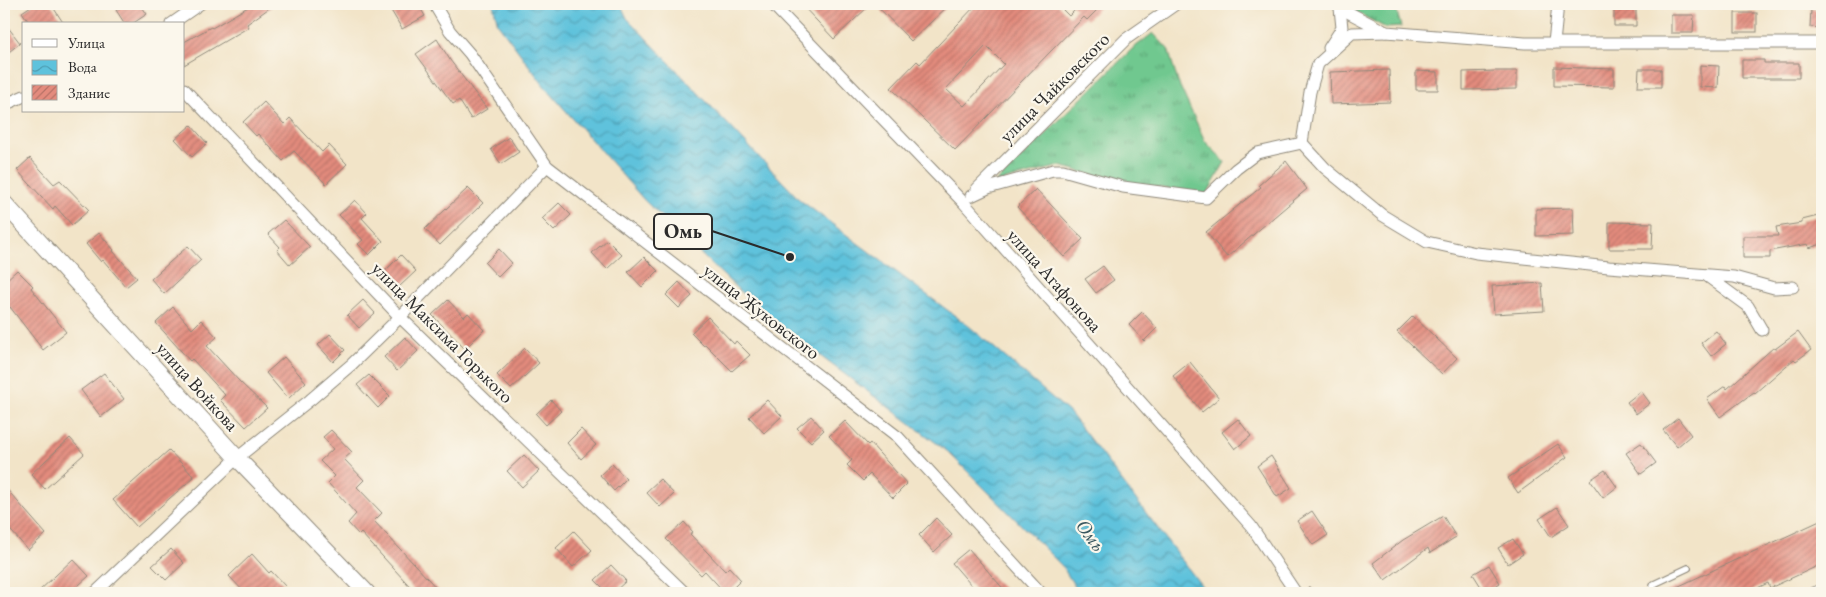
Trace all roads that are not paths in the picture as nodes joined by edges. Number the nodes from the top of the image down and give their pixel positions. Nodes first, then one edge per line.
1 (200, 4) edge
2 (434, 4) edge
3 (772, 4) edge
4 (1176, 4) edge
5 (1558, 4) edge
6 (1339, 6) edge
7 (174, 22) edge
8 (1386, 32) junction
9 (1822, 42) edge
10 (1554, 43) junction
11 (1318, 64) junction
12 (185, 90) edge
13 (22, 97) edge
14 (4, 105) edge
15 (1302, 143) junction
16 (547, 166) junction
17 (967, 200) junction
18 (4, 203) edge
19 (1707, 276) junction
20 (1792, 287) dead end
21 (400, 317) junction
22 (1762, 330) dead end
23 (237, 458) junction
24 (1688, 568) dead end
25 (1822, 590) edge
26 (95, 593) edge
27 (367, 593) edge
28 (685, 593) edge
29 (1041, 593) edge
30 (1296, 593) edge
31 (1654, 593) edge
32 (1814, 593) edge

1 - 7 street
2 - 16 street, улица Жуковского
3 - 17 street, улица Агафонова
4 - 17 street, улица Чайковского
5 - 10 street
6 - 8 street
6 - 11 street
8 - 10 street
8 - 11 street
9 - 10 street
11 - 15 street
12 - 21 street, улица Максима Горького
13 - 14 street
15 - 17 street
15 - 19 street
16 - 21 street
16 - 29 street, улица Жуковского
17 - 30 street, улица Агафонова
18 - 23 main road, улица Войкова
19 - 20 street
19 - 22 street
21 - 23 street
21 - 28 street, улица Максима Горького
23 - 26 street
23 - 27 main road, улица Войкова
24 - 31 lane
25 - 32 street

